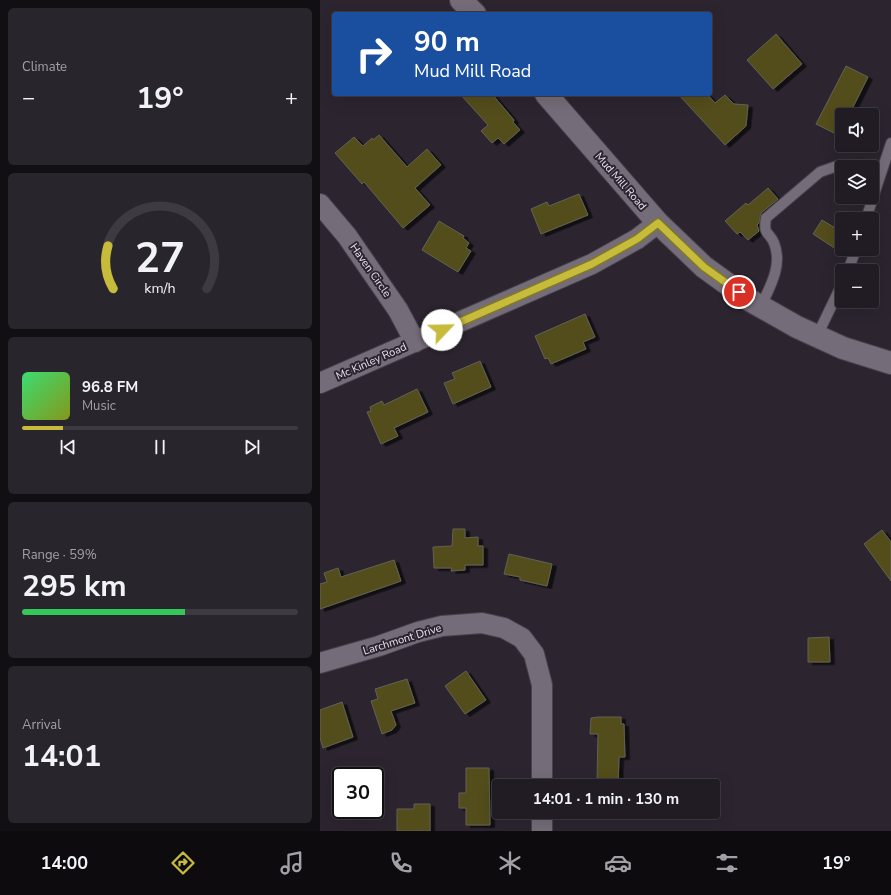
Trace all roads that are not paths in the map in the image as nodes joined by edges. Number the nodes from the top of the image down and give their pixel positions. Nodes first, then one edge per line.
1 (462, 0) edge
2 (473, 12) edge
3 (548, 96) edge
4 (891, 143) edge
5 (835, 167) edge
6 (879, 172) edge
7 (320, 204) edge
8 (658, 223) junction
9 (835, 299) edge
10 (760, 306) junction
11 (817, 336) junction
12 (415, 342) junction
13 (891, 363) edge
14 (320, 383) edge
15 (320, 663) edge
16 (542, 779) edge
17 (542, 819) edge
18 (542, 831) edge

1 - 2 street
3 - 8 street, Mud Mill Road
4 - 6 lane
5 - 10 lane
7 - 12 street, Haven Circle
8 - 10 street, Mud Mill Road
8 - 12 street, Mc Kinley Road
9 - 11 lane
10 - 11 street, Mud Mill Road
11 - 13 street, Mud Mill Road
12 - 14 street, Mc Kinley Road
15 - 16 street, Larchmont Drive
17 - 18 street

